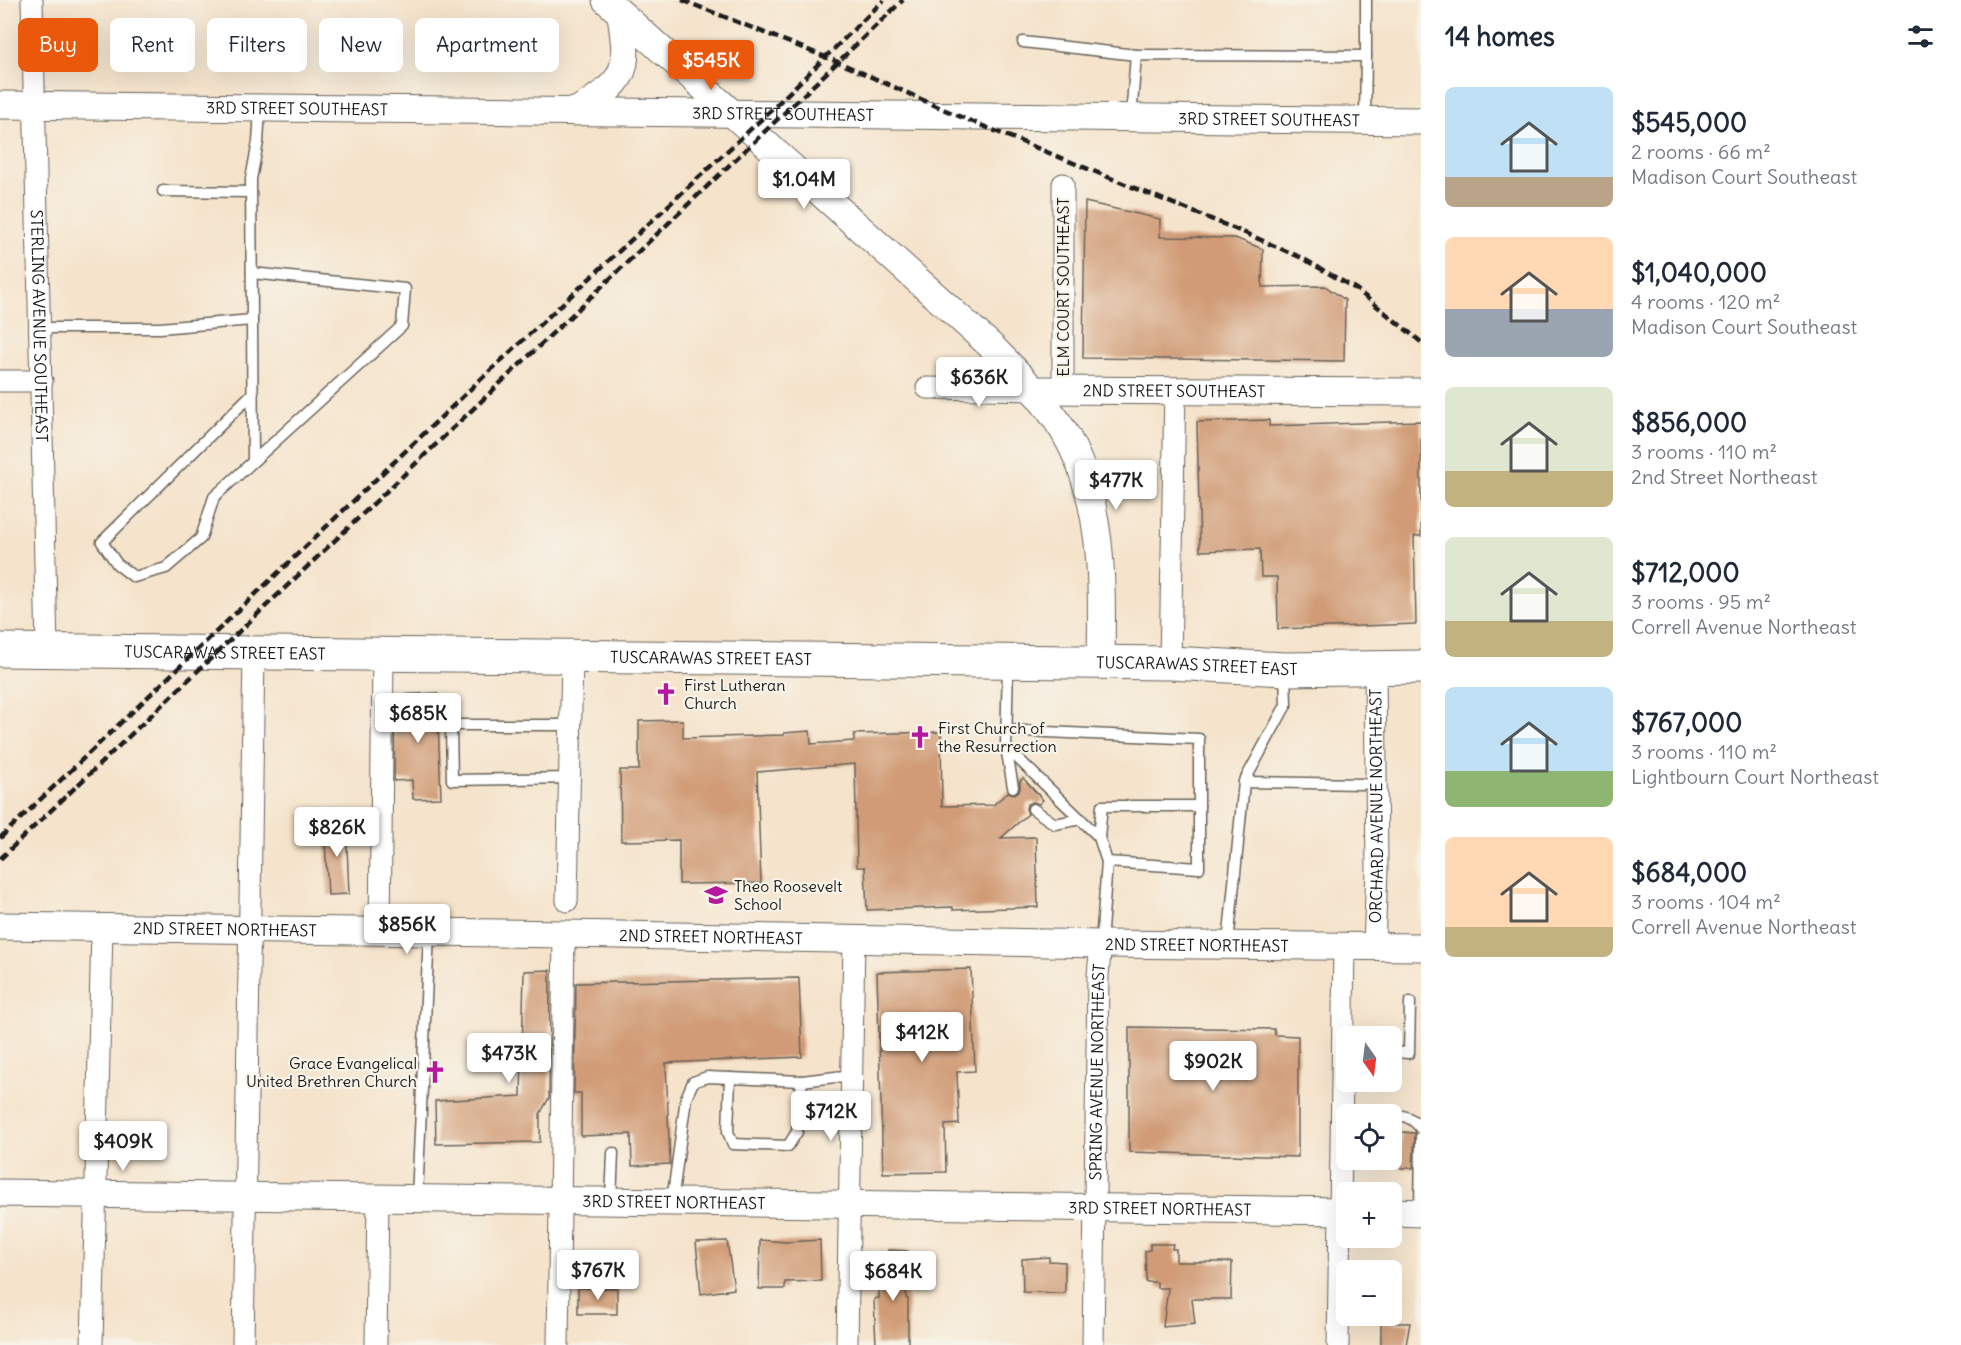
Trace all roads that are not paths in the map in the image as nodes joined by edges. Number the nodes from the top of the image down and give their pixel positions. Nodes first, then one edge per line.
1 (32, 0) edge
2 (1366, 0) edge
3 (614, 8) edge
4 (1023, 42) dead end
5 (1136, 56) junction
6 (1366, 56) junction
7 (0, 105) edge
8 (33, 105) junction
9 (260, 108) junction
10 (575, 112) junction
11 (731, 114) junction
12 (1131, 118) junction
13 (1365, 120) junction
14 (1421, 121) edge
15 (1063, 184) dead end
16 (163, 191) dead end
17 (251, 192) junction
18 (252, 273) junction
19 (252, 320) junction
20 (41, 328) junction
21 (0, 381) edge
22 (42, 381) junction
23 (927, 388) dead end
24 (1033, 390) junction
25 (1063, 390) junction
26 (1175, 390) junction
27 (1421, 392) edge
28 (252, 393) junction
29 (253, 461) junction
30 (0, 650) edge
31 (47, 650) junction
32 (254, 653) junction
33 (383, 655) junction
34 (572, 657) junction
35 (1008, 663) junction
36 (1170, 663) junction
37 (1101, 664) junction
38 (1375, 667) junction
39 (1421, 667) edge
40 (1285, 669) junction
41 (571, 725) junction
42 (1006, 730) junction
43 (1006, 747) junction
44 (570, 778) junction
45 (1244, 782) junction
46 (1363, 784) dead end
47 (1013, 787) dead end
48 (1199, 806) junction
49 (1033, 809) dead end
50 (1081, 819) junction
51 (1099, 837) junction
52 (1107, 862) junction
53 (567, 901) dead end
54 (0, 926) edge
55 (102, 928) junction
56 (250, 930) junction
57 (380, 932) junction
58 (429, 932) junction
59 (564, 934) junction
60 (854, 939) junction
61 (1101, 944) junction
62 (1228, 945) junction
63 (1344, 946) junction
64 (1374, 946) junction
65 (1421, 946) edge
66 (1410, 1002) dead end
67 (1345, 1026) edge
68 (1402, 1053) edge
69 (852, 1075) junction
70 (730, 1078) junction
71 (802, 1081) junction
72 (1402, 1115) edge
73 (1421, 1128) edge
74 (1421, 1137) edge
75 (613, 1153) dead end
76 (0, 1193) edge
77 (95, 1194) junction
78 (246, 1196) junction
79 (378, 1198) junction
80 (417, 1198) junction
81 (560, 1200) junction
82 (611, 1201) junction
83 (672, 1202) junction
84 (850, 1204) junction
85 (1094, 1208) junction
86 (1336, 1211) edge
87 (1402, 1212) edge
88 (1420, 1213) edge
89 (1342, 1248) edge
90 (92, 1345) edge
91 (243, 1345) edge
92 (376, 1345) edge
93 (558, 1345) edge
94 (847, 1345) edge
95 (1093, 1345) edge
96 (1338, 1345) edge

1 - 8 street, STERLING AVENUE SOUTHEAST
2 - 6 lane
3 - 10 street
3 - 11 street
4 - 5 lane
5 - 6 lane
5 - 12 lane
6 - 13 lane
7 - 8 street, 3RD STREET SOUTHEAST
8 - 9 street, 3RD STREET SOUTHEAST
8 - 20 street, STERLING AVENUE SOUTHEAST
9 - 10 street, 3RD STREET SOUTHEAST
9 - 17 lane
10 - 11 street, 3RD STREET SOUTHEAST
11 - 12 street, 3RD STREET SOUTHEAST
11 - 24 street
12 - 13 street, 3RD STREET SOUTHEAST
13 - 14 street, 3RD STREET SOUTHEAST
15 - 25 street, ELM COURT SOUTHEAST
16 - 17 lane
17 - 18 lane
18 - 19 lane
18 - 29 lane
19 - 20 lane
19 - 28 lane
20 - 22 street, STERLING AVENUE SOUTHEAST
21 - 22 street
22 - 31 street, STERLING AVENUE SOUTHEAST
23 - 24 street, 2ND STREET SOUTHEAST
24 - 25 street, 2ND STREET SOUTHEAST
24 - 37 street
25 - 26 street, 2ND STREET SOUTHEAST
26 - 27 street, 2ND STREET SOUTHEAST
26 - 36 street
28 - 29 lane
28 - 29 lane
30 - 31 main road, TUSCARAWAS STREET EAST
31 - 32 main road, TUSCARAWAS STREET EAST
32 - 33 main road, TUSCARAWAS STREET EAST
32 - 56 street
33 - 34 main road, TUSCARAWAS STREET EAST
33 - 57 street
34 - 35 main road, TUSCARAWAS STREET EAST
34 - 41 street
35 - 37 main road, TUSCARAWAS STREET EAST
35 - 42 lane
36 - 37 main road, TUSCARAWAS STREET EAST
36 - 40 main road, TUSCARAWAS STREET EAST
38 - 39 main road, TUSCARAWAS STREET EAST
38 - 40 main road, TUSCARAWAS STREET EAST
38 - 64 street, ORCHARD AVENUE NORTHEAST
40 - 45 lane
41 - 44 street
41 - 44 lane
42 - 43 lane
42 - 48 lane
43 - 47 lane
43 - 50 lane
44 - 53 street
45 - 46 lane
45 - 62 lane
48 - 51 lane
48 - 52 lane
49 - 50 lane
50 - 51 lane
51 - 52 lane
52 - 61 lane
54 - 55 street, 2ND STREET NORTHEAST
55 - 56 street, 2ND STREET NORTHEAST
55 - 77 street
56 - 57 street, 2ND STREET NORTHEAST
56 - 78 street
57 - 58 street, 2ND STREET NORTHEAST
58 - 59 street, 2ND STREET NORTHEAST
58 - 80 lane
59 - 60 street, 2ND STREET NORTHEAST
59 - 81 street
60 - 61 street, 2ND STREET NORTHEAST
60 - 69 street
61 - 62 street, 2ND STREET NORTHEAST
61 - 85 street, SPRING AVENUE NORTHEAST
62 - 63 street, 2ND STREET NORTHEAST
63 - 64 street, 2ND STREET NORTHEAST
63 - 67 street
64 - 65 street, 2ND STREET NORTHEAST
66 - 68 lane
69 - 71 lane
69 - 84 street
70 - 71 lane
70 - 71 lane
70 - 83 lane
72 - 73 lane
74 - 88 lane
75 - 82 lane
76 - 77 street, 3RD STREET NORTHEAST
77 - 78 street, 3RD STREET NORTHEAST
77 - 90 street
78 - 79 street, 3RD STREET NORTHEAST
78 - 91 street
79 - 80 street, 3RD STREET NORTHEAST
79 - 92 street
80 - 81 street, 3RD STREET NORTHEAST
81 - 82 street, 3RD STREET NORTHEAST
81 - 93 street
82 - 83 street, 3RD STREET NORTHEAST
83 - 84 street, 3RD STREET NORTHEAST
84 - 85 street, 3RD STREET NORTHEAST
84 - 94 street
85 - 86 street, 3RD STREET NORTHEAST
85 - 95 street, SPRING AVENUE NORTHEAST
87 - 88 street
89 - 96 street

